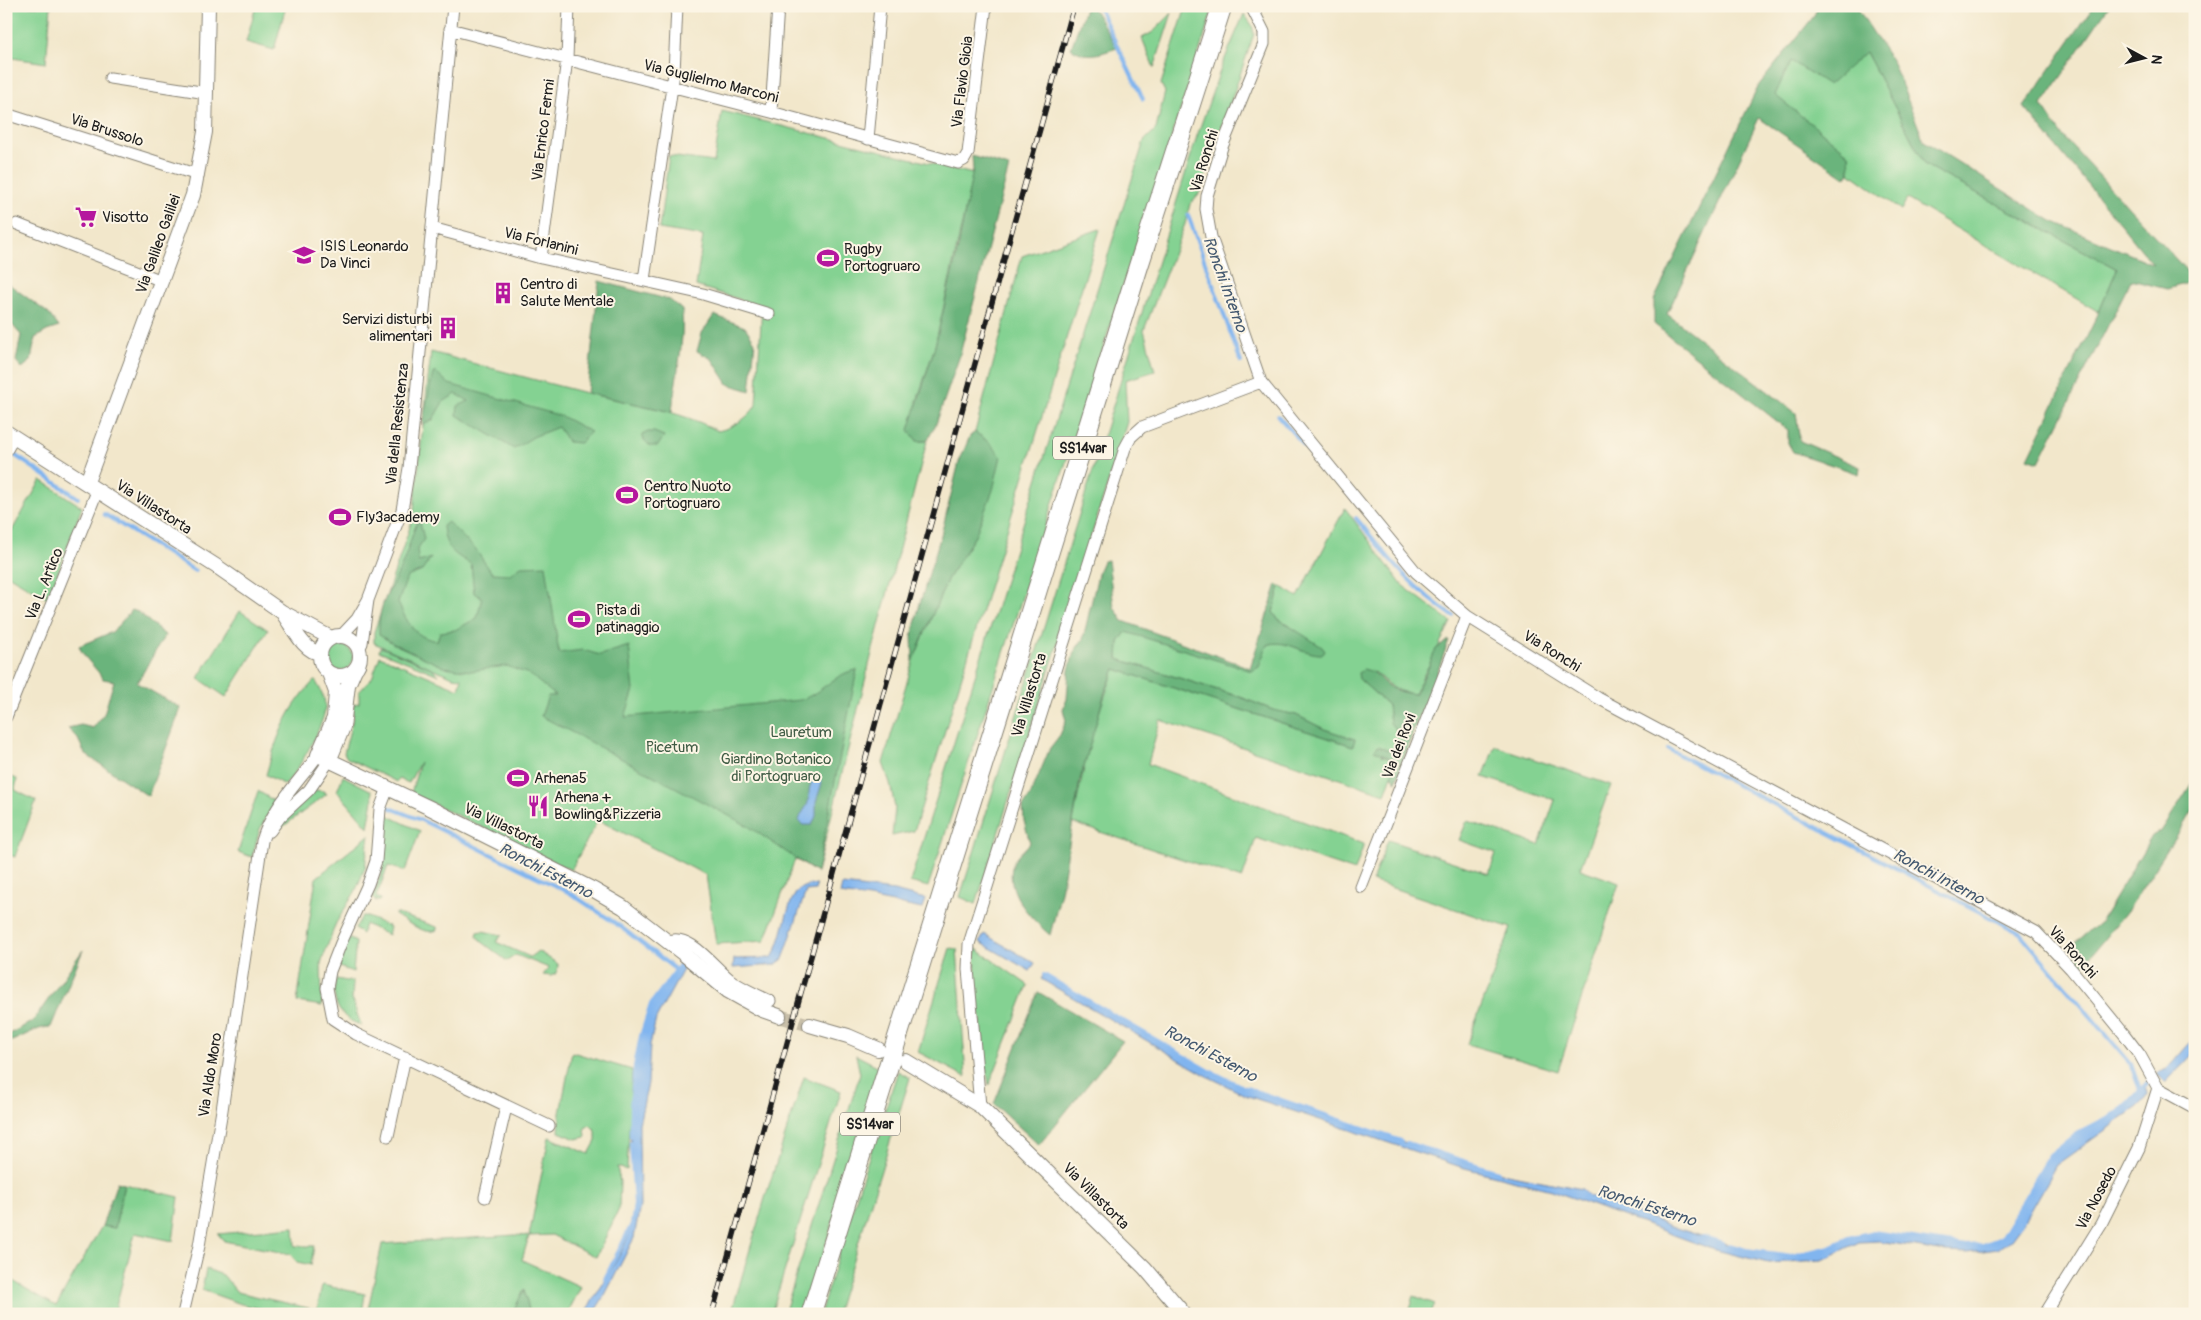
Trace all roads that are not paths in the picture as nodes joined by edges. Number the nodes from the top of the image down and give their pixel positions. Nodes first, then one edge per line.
1 (208, 6) edge
2 (452, 6) edge
3 (569, 6) edge
4 (677, 6) edge
5 (778, 6) edge
6 (880, 6) edge
7 (986, 6) edge
8 (1222, 6) edge
9 (1251, 6) edge
10 (450, 29) junction
11 (567, 59) junction
12 (110, 78) dead end
13 (673, 87) junction
14 (207, 93) junction
15 (771, 112) junction
16 (6, 114) edge
17 (868, 139) junction
18 (964, 160) joint
19 (198, 175) junction
20 (17, 224) dead end
21 (432, 228) junction
22 (541, 258) junction
23 (644, 280) junction
24 (162, 281) junction
25 (769, 314) dead end
26 (1261, 382) junction
27 (10, 435) edge
28 (6, 451) edge
29 (92, 486) junction
30 (368, 600) junction
31 (282, 612) junction
32 (1467, 616) junction
33 (336, 637) junction
34 (359, 649) junction
35 (320, 654) junction
36 (355, 669) junction
37 (329, 673) junction
38 (6, 717) edge
39 (323, 758) junction
40 (388, 788) junction
41 (262, 840) junction
42 (1361, 887) dead end
43 (667, 942) junction
44 (770, 1001) dead end
45 (779, 1016) tunnel mouth
46 (810, 1025) tunnel mouth
47 (878, 1049) dead end
48 (405, 1057) junction
49 (906, 1062) dead end
50 (2158, 1088) junction
51 (980, 1106) junction
52 (506, 1107) junction
53 (2195, 1108) edge
54 (549, 1126) dead end
55 (388, 1136) dead end
56 (485, 1197) dead end
57 (183, 1314) edge
58 (811, 1314) edge
59 (1184, 1314) edge
60 (2045, 1314) edge

1 - 14 street, Via Galileo Galilei
2 - 10 street, Via della Resistenza
3 - 11 street, Via Enrico Fermi
4 - 13 street
5 - 15 street
6 - 17 street
7 - 18 street, Via Flavio Gioia
8 - 58 highway, SS14var
9 - 26 street, Via Ronchi
10 - 11 street, Via Guglielmo Marconi
10 - 21 street, Via della Resistenza
11 - 13 street, Via Guglielmo Marconi
11 - 22 street, Via Enrico Fermi
12 - 14 street
13 - 15 street, Via Guglielmo Marconi
13 - 23 street
14 - 19 street, Via Galileo Galilei
15 - 17 street, Via Guglielmo Marconi
16 - 19 street, Via Brussolo
17 - 18 street, Via Guglielmo Marconi
19 - 24 street, Via Galileo Galilei
20 - 24 street
21 - 22 street, Via Forlanini
21 - 30 street, Via della Resistenza
22 - 23 street, Via Forlanini
23 - 25 street, Via Forlanini
24 - 29 street, Via Galileo Galilei
26 - 32 street, Via Ronchi
26 - 51 street, Via Villastorta
27 - 28 street
27 - 29 street, Via Villastorta
29 - 31 street, Via Villastorta
29 - 38 street, Via L. Artico
30 - 33 street
30 - 34 street
31 - 33 street
31 - 35 street
32 - 42 street, Via dei Rovi
32 - 50 street, Via Ronchi
33 - 34 street
33 - 35 street
34 - 36 street
35 - 37 street
36 - 37 street
36 - 39 street, Via Aldo Moro
37 - 39 street, Via Aldo Moro
39 - 40 street, Via Villastorta
39 - 41 street, Via Aldo Moro
39 - 41 street, Via Aldo Moro
40 - 43 street, Via Villastorta
40 - 48 street
41 - 57 street, Via Aldo Moro
43 - 44 street
43 - 45 street, Via Villastorta
46 - 47 street
48 - 52 street
48 - 55 street
49 - 51 street, Via Villastorta
50 - 53 street, Via Ronchi
50 - 60 street, Via Nosedo
51 - 59 street, Via Villastorta
52 - 54 street
52 - 56 street

